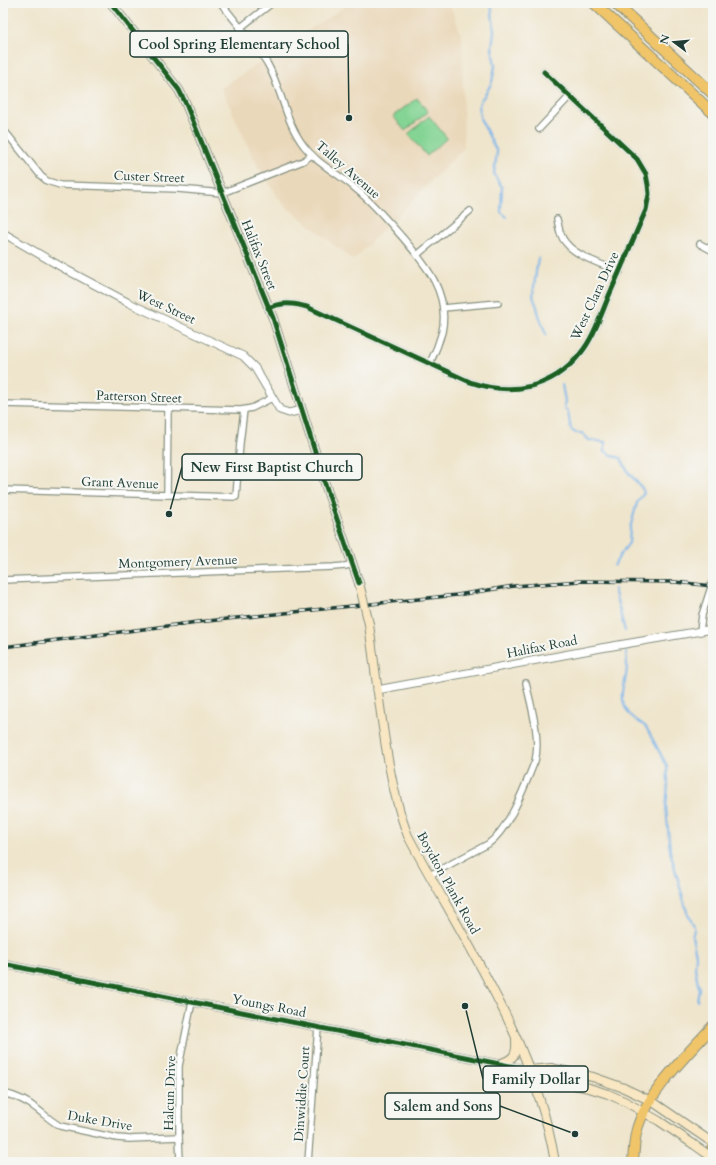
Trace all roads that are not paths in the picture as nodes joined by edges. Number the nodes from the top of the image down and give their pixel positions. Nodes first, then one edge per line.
1 (111, 3) edge
2 (221, 3) edge
3 (272, 3) edge
4 (594, 3) edge
5 (615, 3) edge
6 (240, 28) junction
7 (544, 72) dead end
8 (713, 94) edge
9 (570, 96) junction
10 (713, 113) edge
11 (3, 129) edge
12 (539, 129) dead end
13 (312, 155) junction
14 (222, 193) junction
15 (470, 211) dead end
16 (558, 220) dead end
17 (3, 233) edge
18 (700, 244) dead end
19 (713, 251) edge
20 (417, 255) junction
21 (620, 272) junction
22 (498, 303) dead end
23 (268, 308) junction
24 (443, 308) junction
25 (430, 363) junction
26 (272, 398) junction
27 (3, 404) edge
28 (168, 408) junction
29 (244, 410) junction
30 (302, 410) junction
31 (3, 490) edge
32 (167, 495) junction
33 (353, 564) junction
34 (3, 580) edge
35 (713, 581) edge
36 (364, 603) joint
37 (713, 629) edge
38 (700, 631) junction
39 (526, 683) dead end
40 (377, 690) junction
41 (430, 875) junction
42 (3, 964) edge
43 (192, 1002) junction
44 (713, 1026) edge
45 (318, 1027) junction
46 (516, 1035) junction
47 (499, 1064) junction
48 (530, 1070) junction
49 (3, 1093) edge
50 (650, 1100) junction
51 (644, 1111) junction
52 (179, 1137) junction
53 (713, 1143) edge
54 (713, 1147) edge
55 (713, 1158) edge
56 (180, 1162) edge
57 (308, 1162) edge
58 (555, 1162) edge
59 (633, 1162) edge
60 (707, 1162) edge

1 - 14 main road, Halifax Street
2 - 6 street, Talley Avenue
3 - 6 street
4 - 10 highway
5 - 8 highway
6 - 13 street, Talley Avenue
7 - 9 street, West Clara Drive
9 - 12 street
9 - 21 street, West Clara Drive
11 - 14 street, Custer Street
13 - 14 street, Custer Street
13 - 20 street, Talley Avenue
14 - 23 main road, Halifax Street
15 - 20 street
16 - 21 street
17 - 26 street, West Street
18 - 19 street
20 - 24 street, Talley Avenue
21 - 25 street, West Clara Drive
22 - 24 street
23 - 25 street, West Clara Drive
23 - 30 main road, Halifax Street
24 - 25 street, Talley Avenue
26 - 29 street, Patterson Street
26 - 30 street, West Street
27 - 28 street, Patterson Street
28 - 29 street, Patterson Street
28 - 32 street
29 - 32 street, Grant Avenue
30 - 33 main road, Halifax Street
31 - 32 street, Grant Avenue
33 - 34 street, Montgomery Avenue
33 - 36 main road, Halifax Street, bridge
35 - 38 street
36 - 40 main road, Boydton Plank Road, bridge
37 - 38 street, Halifax Road
38 - 40 street, Halifax Road
39 - 41 street
40 - 41 main road, Boydton Plank Road
41 - 46 main road, Boydton Plank Road
42 - 43 street, Youngs Road
43 - 45 street, Youngs Road
43 - 52 street, Halcun Drive
44 - 50 highway
45 - 47 street, Youngs Road
45 - 57 street, Dinwiddie Court
46 - 47 main road
46 - 48 main road, Boydton Plank Road
47 - 48 street, Youngs Road
48 - 50 main road
48 - 51 main road
48 - 58 main road, Boydton Plank Road
49 - 52 street, Duke Drive
50 - 51 highway
50 - 53 main road
51 - 55 main road, bridge
51 - 59 highway
52 - 56 street, Halcun Drive
54 - 60 highway

